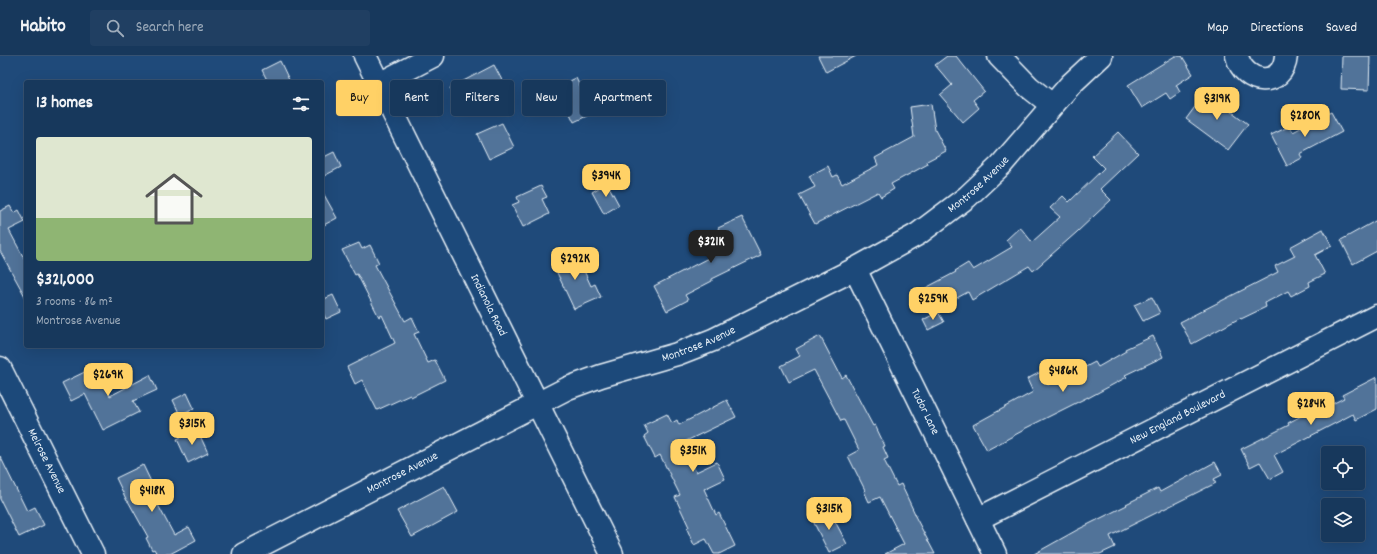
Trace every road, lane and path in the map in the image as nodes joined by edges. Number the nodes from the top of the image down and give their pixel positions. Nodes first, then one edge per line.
1 (365, 56) edge
2 (433, 56) edge
3 (999, 56) edge
4 (1101, 56) edge
5 (1237, 56) edge
6 (1286, 56) edge
7 (376, 80) edge
8 (382, 82) edge
9 (382, 92) edge
10 (1052, 105) junction
11 (855, 269) junction
12 (1377, 316) edge
13 (0, 368) edge
14 (538, 404) junction
15 (978, 518) junction
16 (93, 554) edge
17 (244, 554) edge
18 (612, 554) edge
19 (995, 554) edge

1 - 7 street, Indianola Road
2 - 8 street
3 - 10 street
4 - 10 street, Montrose Avenue
5 - 6 street
9 - 14 street, Indianola Road
10 - 11 street, Montrose Avenue
11 - 14 street, Montrose Avenue
11 - 15 street, Tudor Lane
12 - 15 street, New England Boulevard
13 - 16 street, Melrose Avenue
14 - 17 street, Montrose Avenue
14 - 18 street, Indianola Road
15 - 19 street, Tudor Lane

